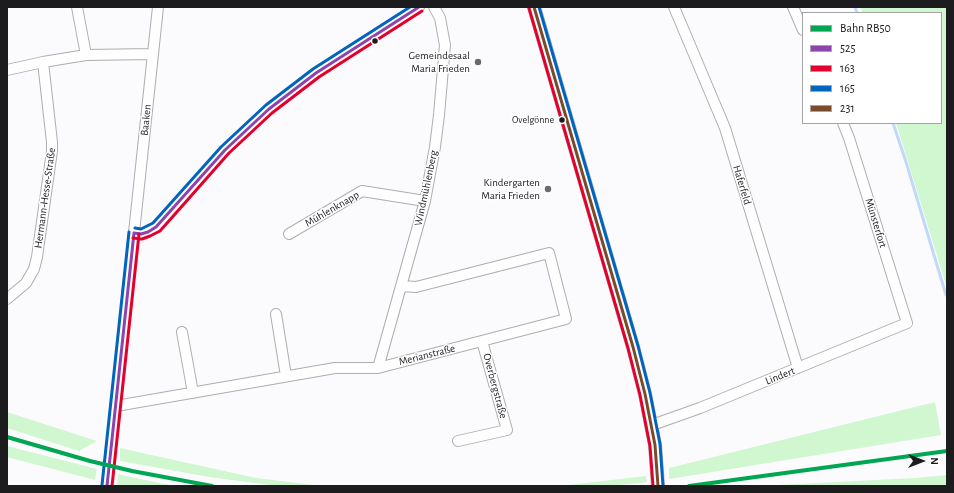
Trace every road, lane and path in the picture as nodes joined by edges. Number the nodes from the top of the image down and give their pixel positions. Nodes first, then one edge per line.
1 (77, 7) edge
2 (158, 7) edge
3 (419, 7) edge
4 (434, 7) edge
5 (534, 7) edge
6 (674, 7) edge
7 (793, 7) edge
8 (802, 28) edge
9 (152, 54) junction
10 (86, 55) junction
11 (43, 62) junction
12 (7, 70) edge
13 (843, 124) edge
14 (425, 201) junction
15 (134, 233) junction
16 (289, 234) dead end
17 (401, 286) junction
18 (7, 299) edge
19 (276, 314) dead end
20 (907, 324) joint
21 (182, 332) dead end
22 (482, 341) junction
23 (378, 368) junction
24 (798, 368) junction
25 (286, 376) junction
26 (193, 393) junction
27 (116, 406) junction
28 (652, 425) junction
29 (458, 442) dead end
30 (107, 486) edge
31 (658, 486) edge

1 - 10 street
2 - 9 street, Baaken
3 - 15 street
4 - 14 street, Windmühlenberg
5 - 28 main road
6 - 24 street, Haferfeld
7 - 8 street
9 - 10 street
9 - 15 street, Baaken
10 - 11 street
11 - 12 street
11 - 18 street, Hermann-Hesse-Straße
13 - 20 street, Münsterfort
14 - 16 street, Mühlenknapp
14 - 17 street, Windmühlenberg
15 - 27 street, Baaken
17 - 22 street, Merianstraße
17 - 23 street, Windmühlenberg
19 - 25 street
20 - 24 street, Lindert
21 - 26 street
22 - 23 street, Merianstraße
22 - 29 street, Overbergstraße
23 - 25 street, Merianstraße
24 - 28 street, Lindert
25 - 26 street, Merianstraße
26 - 27 street, Merianstraße
27 - 30 street, Baaken
28 - 31 main road

